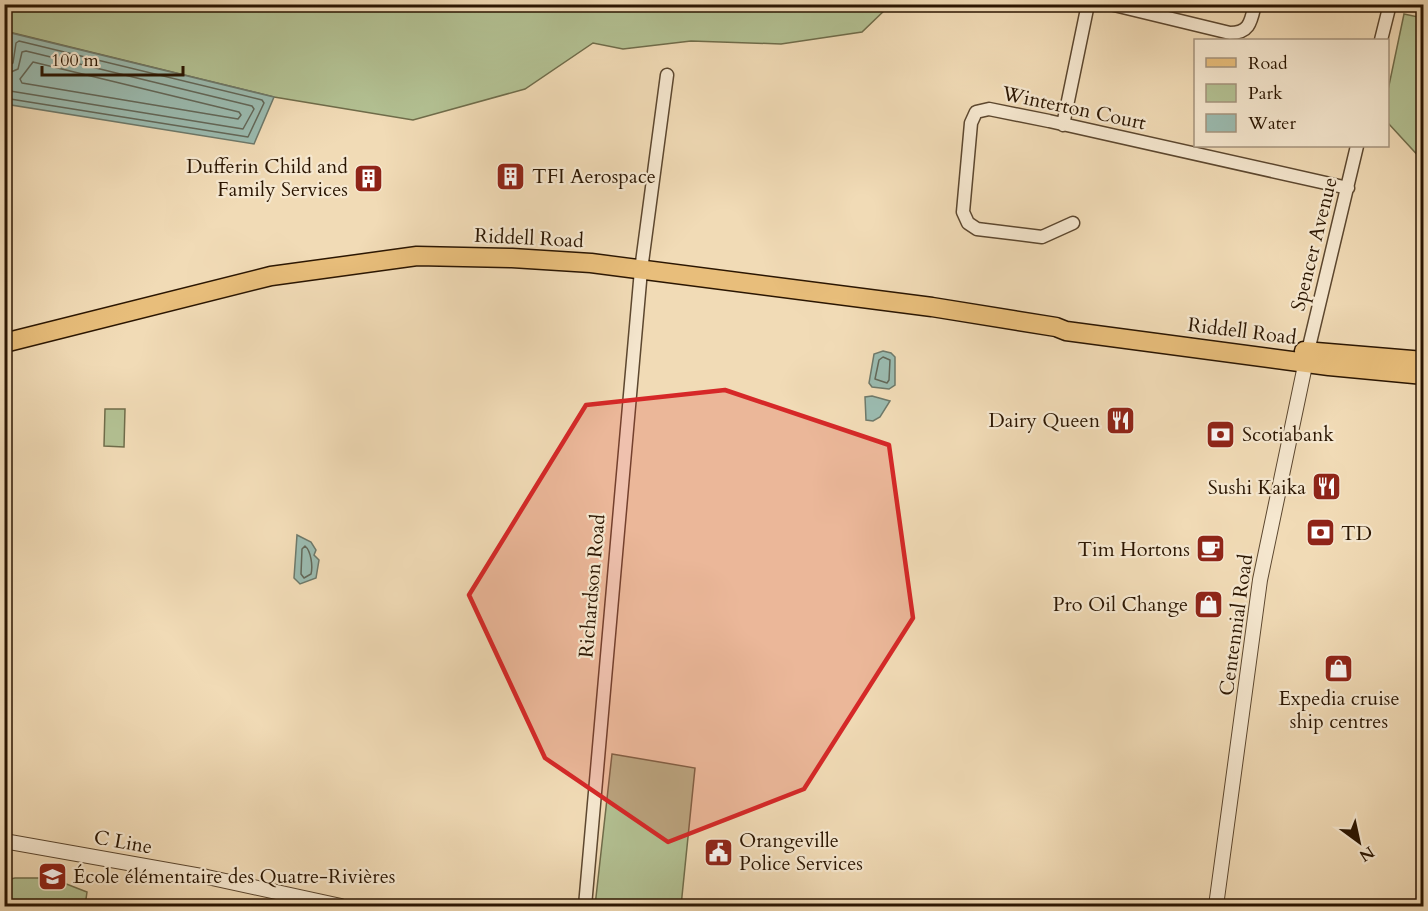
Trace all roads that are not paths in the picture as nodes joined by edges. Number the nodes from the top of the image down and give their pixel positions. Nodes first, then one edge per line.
1 (1088, 4) edge
2 (1110, 4) edge
3 (1255, 4) edge
4 (1390, 4) edge
5 (1419, 4) edge
6 (1424, 6) edge
7 (1381, 39) edge
8 (667, 75) dead end
9 (1063, 125) junction
10 (1358, 147) edge
11 (1348, 188) junction
12 (1073, 223) dead end
13 (641, 270) junction
14 (4, 343) edge
15 (1307, 357) junction
16 (1424, 361) edge
17 (1424, 375) edge
18 (4, 841) edge
19 (335, 906) edge
20 (585, 906) edge
21 (1216, 906) edge

1 - 9 street
2 - 3 street
4 - 7 street
5 - 6 street
8 - 13 street, Richardson Road
9 - 11 street, Winterton Court
9 - 12 street, Winterton Court
10 - 11 street, Spencer Avenue
11 - 15 street, Spencer Avenue
13 - 14 main road, Riddell Road
13 - 15 main road, Riddell Road
13 - 20 street, Richardson Road
15 - 16 main road, Riddell Road
15 - 17 main road, Riddell Road
15 - 21 street, Centennial Road
18 - 19 street, C Line

